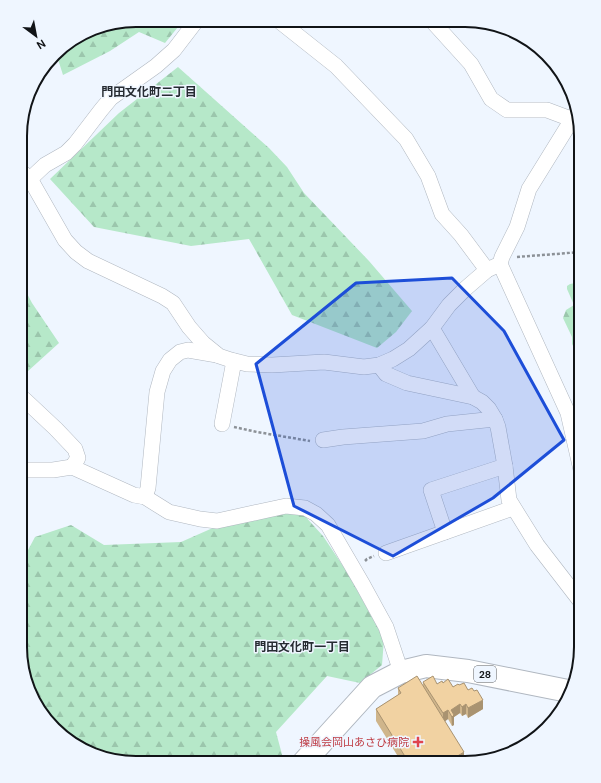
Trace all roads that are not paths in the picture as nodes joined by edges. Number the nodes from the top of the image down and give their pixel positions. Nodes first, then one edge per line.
1 (191, 27) edge
2 (287, 27) edge
3 (437, 27) edge
4 (572, 115) edge
5 (572, 119) edge
6 (27, 175) edge
7 (27, 178) edge
8 (501, 260) junction
9 (487, 270) junction
10 (432, 328) junction
11 (220, 356) junction
12 (234, 361) junction
13 (379, 365) junction
14 (473, 397) junction
15 (27, 402) edge
16 (495, 419) junction
17 (222, 424) road end
18 (574, 439) edge
19 (323, 440) road end
20 (505, 466) junction
21 (72, 467) junction
22 (27, 470) edge
23 (144, 497) junction
24 (513, 508) junction
25 (445, 532) junction
26 (386, 553) road end
27 (574, 593) edge
28 (401, 672) junction
29 (565, 690) edge
30 (309, 756) edge

1 - 6 street
2 - 9 street
3 - 4 street
5 - 8 street
7 - 11 street
8 - 9 street
8 - 18 street
9 - 10 street
10 - 13 street
10 - 14 street
11 - 12 street
11 - 23 street
12 - 13 street
12 - 17 street
13 - 14 street
14 - 16 street
15 - 21 street
16 - 19 street
16 - 20 street
20 - 24 street
20 - 25 street
21 - 22 street
21 - 23 street
23 - 28 street
24 - 25 street
24 - 27 street
25 - 26 street
28 - 29 main road, 28
28 - 30 main road, 28

